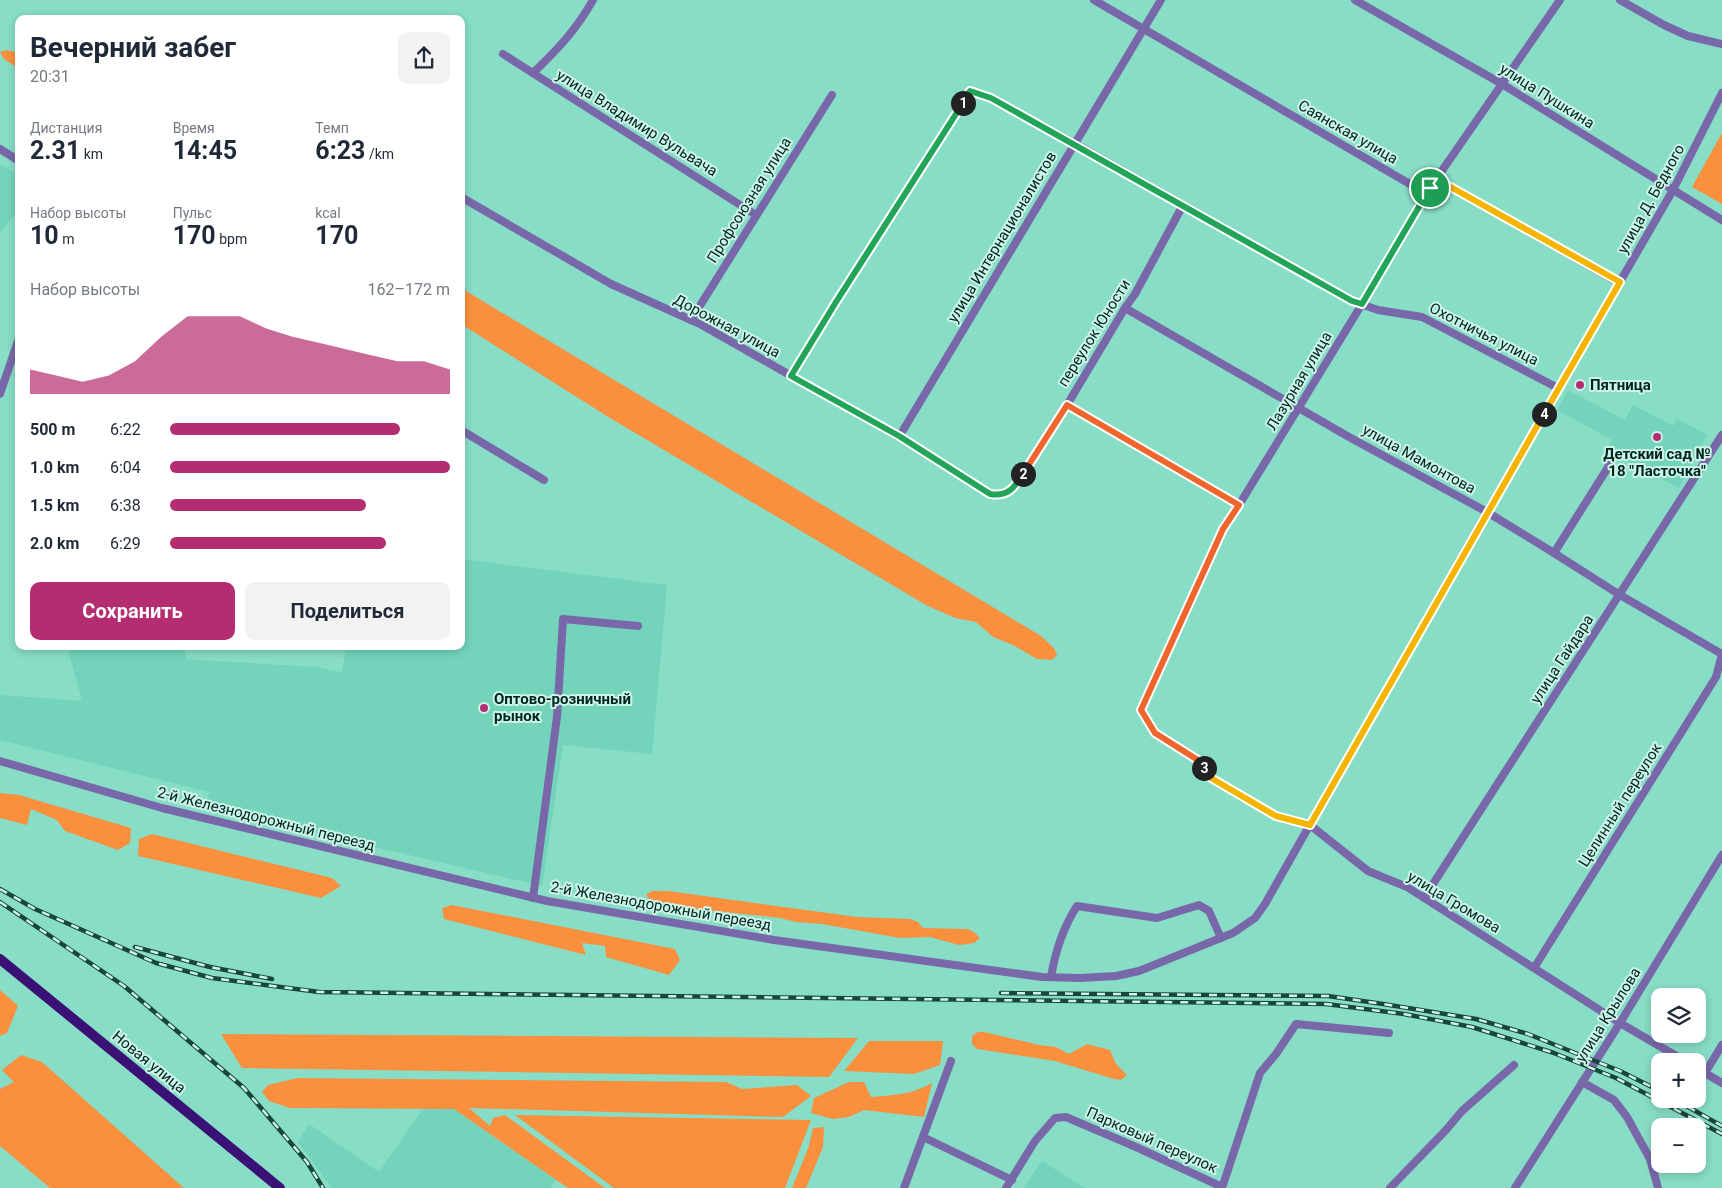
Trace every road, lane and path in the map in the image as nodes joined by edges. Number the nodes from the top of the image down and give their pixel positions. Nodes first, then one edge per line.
1 (593, 0) edge
2 (1094, 0) edge
3 (1161, 0) edge
4 (1355, 0) edge
5 (1560, 0) edge
6 (1620, 0) edge
7 (1142, 29) junction
8 (1722, 44) edge
9 (503, 54) dead end
10 (534, 73) junction
11 (1502, 84) junction
12 (1722, 93) edge
13 (832, 96) dead end
14 (1074, 143) junction
15 (0, 149) edge
16 (15, 158) edge
17 (1430, 188) junction
18 (1673, 190) junction
19 (465, 199) edge
20 (1183, 205) junction
21 (756, 215) junction
22 (1722, 220) edge
23 (1620, 282) junction
24 (1362, 304) junction
25 (1125, 308) junction
26 (691, 320) junction
27 (15, 350) edge
28 (791, 376) junction
29 (1558, 388) junction
30 (0, 394) edge
31 (1067, 405) junction
32 (1299, 408) junction
33 (465, 432) edge
34 (1722, 435) edge
35 (899, 436) junction
36 (1612, 460) dead end
37 (544, 480) dead end
38 (1004, 494) joint
39 (1239, 505) junction
40 (1487, 512) junction
41 (1554, 553) junction
42 (1620, 595) junction
43 (638, 626) dead end
44 (1722, 654) edge
45 (0, 761) edge
46 (1206, 775) joint
47 (1310, 825) junction
48 (1722, 855) edge
49 (1287, 863) joint
50 (533, 898) junction
51 (1424, 898) junction
52 (1221, 938) junction
53 (0, 959) edge
54 (1534, 968) junction
55 (1051, 977) junction
56 (1620, 1022) junction
57 (1389, 1033) dead end
58 (1722, 1045) edge
59 (1672, 1053) edge
60 (951, 1061) dead end
61 (1514, 1065) dead end
62 (1706, 1065) edge
63 (1706, 1074) edge
64 (1582, 1082) junction
65 (1722, 1083) edge
66 (923, 1137) junction
67 (1012, 1180) junction
68 (280, 1188) edge
69 (904, 1188) edge
70 (1006, 1188) edge
71 (1222, 1188) edge
72 (1390, 1188) edge
73 (1515, 1188) edge
74 (1658, 1188) edge

1 - 10 street
2 - 7 street, Саянская улица
3 - 7 street, улица Интернационалистов
4 - 11 street, улица Пушкина
5 - 11 street, Лазурная улица
6 - 8 street
7 - 14 street, улица Интернационалистов
7 - 17 street, Саянская улица
9 - 10 street, улица Владимир Вульвача
10 - 21 street, улица Владимир Вульвача
11 - 17 street, Лазурная улица
11 - 18 street, улица Пушкина
12 - 18 street, улица Д. Бедного
13 - 21 street, Профсоюзная улица
14 - 20 street, Охотничья улица
14 - 28 street, Охотничья улица
14 - 35 street, улица Интернационалистов
15 - 16 street
17 - 23 street, Саянская улица
17 - 24 street, Лазурная улица
18 - 22 street, улица Пушкина
18 - 23 street, улица Д. Бедного
19 - 26 street, Дорожная улица
20 - 24 street, Охотничья улица
20 - 25 street, переулок Юности
21 - 26 street, Профсоюзная улица
23 - 29 street, улица Д. Бедного
24 - 29 street, Охотничья улица
24 - 32 street, Лазурная улица
25 - 31 street, переулок Юности
25 - 32 street, улица Мамонтова
26 - 28 street, Дорожная улица
27 - 30 street
28 - 35 street, Дорожная улица
29 - 40 street, улица Д. Бедного
31 - 38 street, переулок Юности
31 - 39 street
32 - 39 street, Лазурная улица
32 - 40 street, улица Мамонтова
33 - 37 street
34 - 42 street, улица Гайдара
35 - 38 street, Дорожная улица
36 - 41 street
39 - 46 street, Лазурная улица
40 - 41 street, улица Мамонтова
40 - 47 street, улица Д. Бедного
41 - 42 street, улица Мамонтова
42 - 44 street, улица Мамонтова
42 - 51 street, улица Гайдара
43 - 50 street
44 - 54 street, Целинный переулок
45 - 50 street, 2-й Железнодорожный переезд
46 - 47 street, улица Громова
47 - 49 street, улица Д. Бедного
47 - 51 street, улица Громова
48 - 56 street, улица Крылова
49 - 52 street, 2-й Железнодорожный переезд
50 - 55 street, 2-й Железнодорожный переезд
51 - 54 street, улица Громова
52 - 55 street, 2-й Железнодорожный переезд
52 - 55 street
53 - 68 main road, Новая улица
54 - 56 street, улица Громова
56 - 59 street, улица Громова
56 - 64 street, улица Крылова
57 - 71 street
58 - 62 street
60 - 66 street
61 - 72 street
63 - 65 street
64 - 73 street, улица Крылова
64 - 74 street
66 - 67 street
66 - 69 street
67 - 70 street, Парковый переулок
67 - 71 street, Парковый переулок

